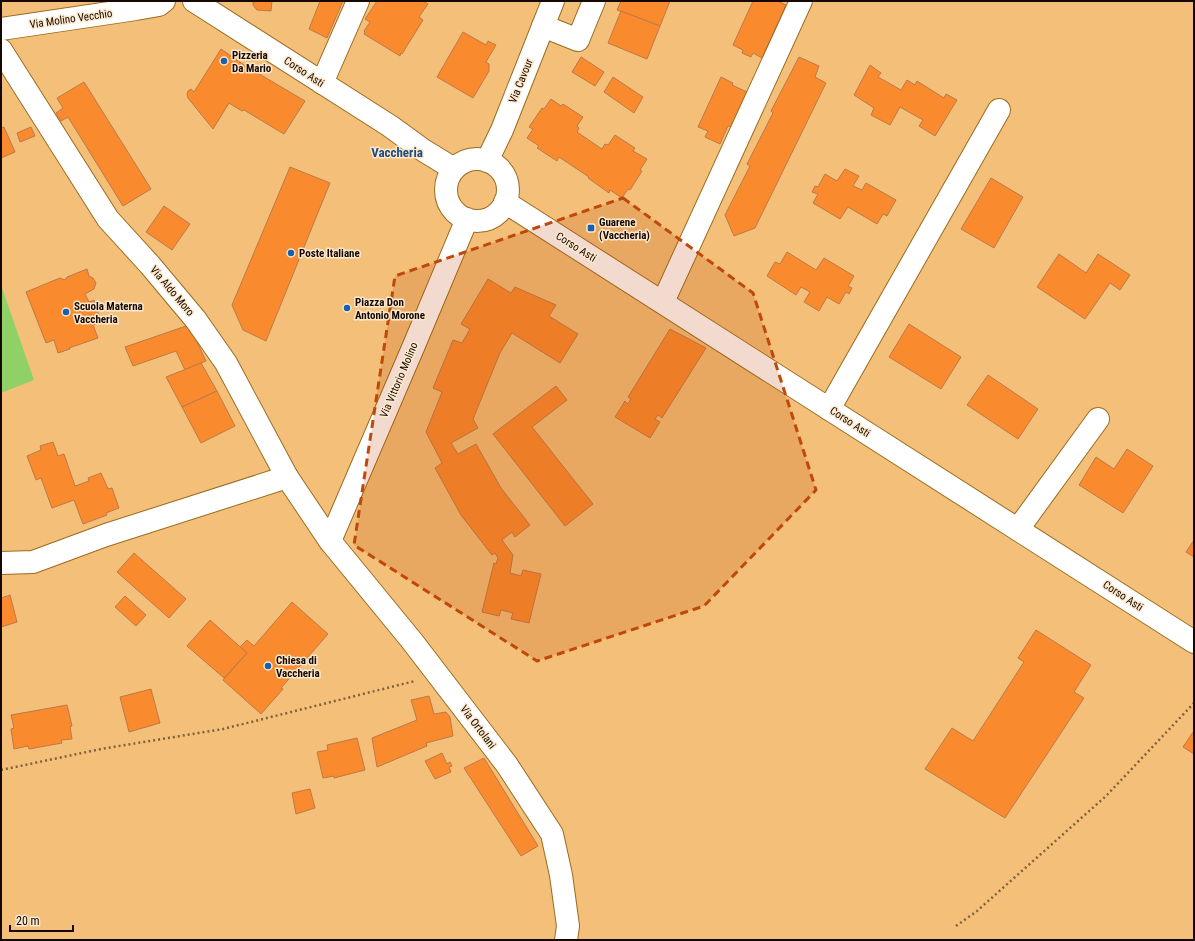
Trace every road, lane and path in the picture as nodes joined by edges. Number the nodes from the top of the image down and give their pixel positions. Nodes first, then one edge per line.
1 (164, 1) edge
2 (194, 1) edge
3 (358, 1) edge
4 (553, 1) edge
5 (594, 1) edge
6 (801, 1) edge
7 (543, 26) junction
8 (1, 28) edge
9 (1, 50) edge
10 (322, 83) junction
11 (999, 110) dead end
12 (487, 161) junction
13 (454, 169) junction
14 (505, 202) junction
15 (467, 219) junction
16 (663, 302) junction
17 (829, 408) junction
18 (1098, 419) dead end
19 (287, 477) junction
20 (1018, 529) junction
21 (330, 541) junction
22 (1, 563) edge
23 (1194, 642) edge
24 (438, 675) junction
25 (1194, 703) edge
26 (1, 770) edge
27 (956, 926) dead end
28 (566, 940) edge

1 - 8 street, Via Molino Vecchio
2 - 10 street, Corso Asti
3 - 10 street
4 - 7 street, Via Cavour
5 - 7 street
6 - 16 street
7 - 12 street, Via Cavour
9 - 19 street, Via Aldo Moro
10 - 13 street, Corso Asti
11 - 17 street
12 - 13 street
12 - 14 street
13 - 15 street
14 - 15 street
14 - 16 street, Corso Asti
15 - 21 street, Via Vittorio Molino
16 - 17 street, Corso Asti
17 - 20 street, Corso Asti
18 - 20 street
19 - 21 street, Via Aldo Moro
19 - 22 street
20 - 23 street, Corso Asti
21 - 24 street, Via Ortolani
24 - 26 path
24 - 28 street, Via Ortolani
25 - 27 path

